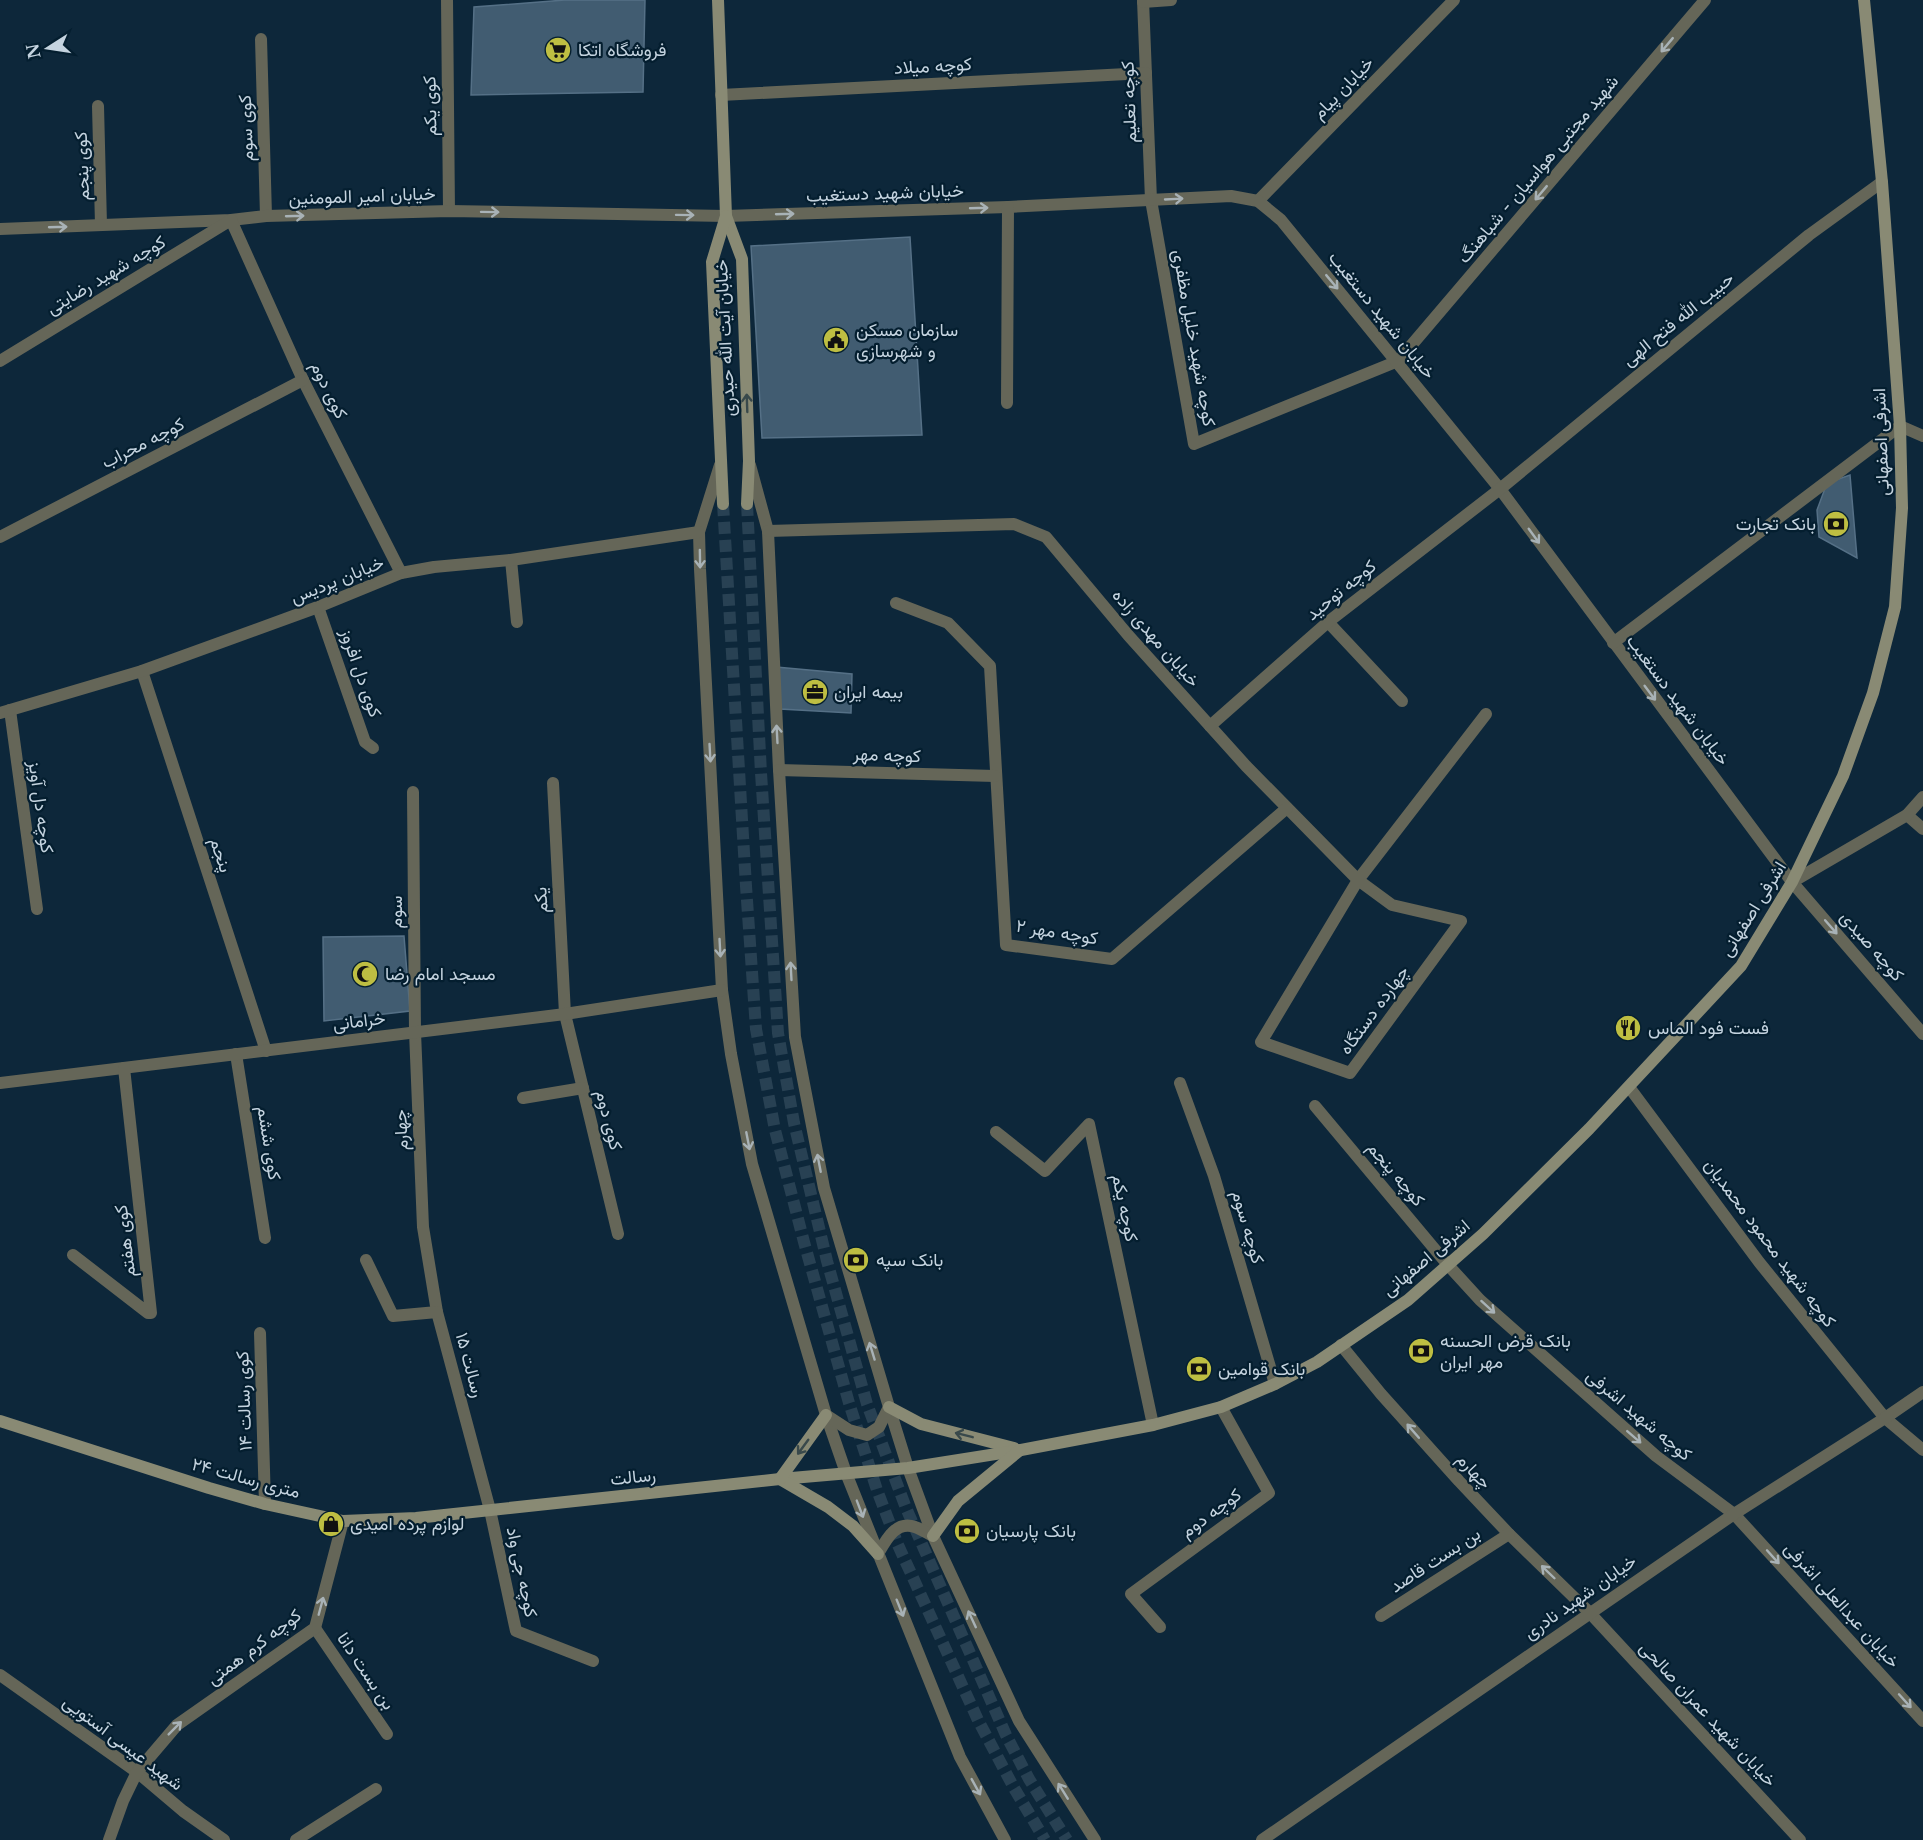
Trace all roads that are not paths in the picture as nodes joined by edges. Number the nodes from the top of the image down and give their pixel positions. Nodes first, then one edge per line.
1 (447, 0) edge
2 (718, 0) edge
3 (1171, 0) edge
4 (1454, 0) edge
5 (1705, 0) edge
6 (1864, 0) edge
7 (1143, 1) edge
8 (261, 39) dead end
9 (1146, 73) junction
10 (721, 95) junction
11 (98, 106) dead end
12 (1882, 182) junction
13 (1151, 200) junction
14 (1258, 201) junction
15 (1008, 207) junction
16 (449, 211) junction
17 (266, 216) junction
18 (726, 216) junction
19 (231, 220) junction
20 (101, 225) junction
21 (0, 229) edge
22 (0, 361) edge
23 (1398, 361) junction
24 (303, 380) junction
25 (1007, 403) dead end
26 (1900, 426) junction
27 (1923, 436) edge
28 (749, 461) junction
29 (721, 462) junction
30 (1500, 489) junction
31 (723, 504) tunnel mouth
32 (747, 504) tunnel mouth
33 (768, 531) junction
34 (699, 532) junction
35 (0, 537) edge
36 (511, 560) junction
37 (401, 573) junction
38 (896, 603) dead end
39 (318, 607) junction
40 (517, 622) dead end
41 (1328, 622) junction
42 (1613, 643) junction
43 (141, 671) junction
44 (1402, 701) dead end
45 (5, 712) edge
46 (1486, 714) dead end
47 (1210, 726) junction
48 (373, 748) dead end
49 (778, 770) junction
50 (995, 776) junction
51 (553, 783) dead end
52 (413, 792) dead end
53 (1923, 797) edge
54 (1287, 808) junction
55 (1907, 815) junction
56 (1923, 829) edge
57 (1358, 880) junction
58 (1792, 882) junction
59 (37, 909) dead end
60 (1461, 921) joint
61 (722, 990) junction
62 (565, 1014) junction
63 (415, 1032) junction
64 (1923, 1034) edge
65 (266, 1050) junction
66 (236, 1054) junction
67 (124, 1068) junction
68 (0, 1083) edge
69 (1180, 1083) dead end
70 (1629, 1087) junction
71 (583, 1088) junction
72 (523, 1098) dead end
73 (1316, 1106) dead end
74 (996, 1132) dead end
75 (423, 1227) joint
76 (618, 1234) dead end
77 (266, 1238) dead end
78 (73, 1255) dead end
79 (366, 1260) dead end
80 (1448, 1265) junction
81 (437, 1312) junction
82 (260, 1333) dead end
83 (1341, 1345) junction
84 (1275, 1384) junction
85 (1923, 1392) edge
86 (889, 1407) junction
87 (1221, 1407) junction
88 (826, 1415) junction
89 (1885, 1418) junction
90 (0, 1421) edge
91 (1153, 1425) junction
92 (1021, 1450) junction
93 (1923, 1450) edge
94 (908, 1468) junction
95 (846, 1473) junction
96 (780, 1479) junction
97 (266, 1504) junction
98 (490, 1510) junction
99 (1734, 1514) junction
100 (343, 1521) junction
101 (1509, 1534) junction
102 (933, 1536) junction
103 (878, 1554) junction
104 (1589, 1612) junction
105 (1381, 1616) dead end
106 (315, 1628) junction
107 (1160, 1628) dead end
108 (593, 1661) dead end
109 (0, 1675) edge
110 (1923, 1721) edge
111 (387, 1734) dead end
112 (137, 1772) junction
113 (376, 1789) dead end
114 (109, 1840) edge
115 (224, 1840) edge
116 (297, 1840) edge
117 (1005, 1840) edge
118 (1095, 1840) edge
119 (1262, 1840) edge
120 (1800, 1840) edge

1 - 16 street, کوی یکم
2 - 10 main road, خیابان آیت الله حیدری
3 - 7 street
4 - 14 street, خیابان پیام
5 -> 23 street, شهید مجتبی هواسیان - شباهنگ
6 - 12 main road, اشرفی اصفهانی
7 - 9 street, کوچه تعلیم
8 - 17 street, کوی سوم
9 - 10 street, کوچه میلاد
9 - 13 street, کوچه تعلیم
10 - 18 main road, خیابان آیت الله حیدری
11 - 20 street, کوی پنجم
12 - 26 main road, اشرفی اصفهانی
12 - 30 street, حبیب الله فتح الهی
13 -> 14 street, خیابان شهید دستغیب
13 - 15 street, خیابان شهید دستغیب
13 - 23 street, کوچه شهید خلیل مظفری
14 -> 23 street, خیابان شهید دستغیب
18 -> 15 street, خیابان شهید دستغیب
15 - 25 street
17 -> 16 street, خیابان امیر المومنین
16 -> 18 street, خیابان امیر المومنین
17 - 19 street, خیابان امیر المومنین
28 -> 18 main road, خیابان آیت الله حیدری
18 - 29 main road, خیابان آیت الله حیدری
19 - 20 street, خیابان امیر المومنین
19 - 22 street, کوچه شهید رضایتی
19 - 24 street, کوی دوم
21 -> 20 street, خیابان امیر المومنین
23 - 30 street, خیابان شهید دستغیب
24 - 35 street, کوچه محراب
24 - 37 street, کوی دوم
26 - 27 street
26 - 42 street
26 - 58 main road, اشرفی اصفهانی
28 - 32 main road, خیابان آیت الله حیدری
28 - 33 street
29 - 31 main road, خیابان آیت الله حیدری
29 - 34 street
30 - 41 street, کوچه توحید
30 -> 42 street, خیابان شهید دستغیب
33 - 47 street, خیابان مهدی زاده
49 -> 33 street
34 - 36 street, خیابان پردیس
34 -> 61 street
36 - 37 street, خیابان پردیس
36 - 40 street
37 - 39 street, خیابان پردیس
38 - 50 street, کوچه مهر ۲
39 - 43 street, خیابان پردیس
39 - 48 street, کوی دل افروز
41 - 44 street
41 - 47 street, کوچه توحید
42 -> 58 street, خیابان شهید دستغیب
43 - 45 street, خیابان پردیس
43 - 65 street, پنجم
45 - 59 street, کوچه دل آویز
46 - 57 street
47 - 54 street, خیابان مهدی زاده
49 - 50 street, کوچه مهر
86 -> 49 street
50 - 54 street, کوچه مهر ۲
51 - 62 street, یکم
52 - 63 street, سوم
53 - 55 street
54 - 57 street, خیابان مهدی زاده
55 - 56 street
55 - 58 street
57 - 60 street, خیابان مهدی زاده
57 - 60 street, چهارده دستگاه
58 -> 64 street, کوچه صیدی
58 - 70 main road, اشرفی اصفهانی
61 - 62 street, خرامانی
61 -> 88 street
62 - 63 street, خرامانی
62 - 71 street, کوی دوم
63 - 65 street, خرامانی
63 - 75 street, چهارم
65 - 66 street, خرامانی
66 - 67 street, خرامانی
66 - 77 street, کوی ششم
67 - 68 street, خرامانی
67 - 78 street, کوی هفتم
69 - 84 street, کوچه سوم
70 - 80 main road, اشرفی اصفهانی
70 - 89 street, کوچه شهید محمود محمدیان
71 - 72 street
71 - 76 street, کوی دوم
73 - 80 street, کوچه پنجم
74 - 91 street, کوچه یکم
75 - 81 street, رسالت ۱۵
79 - 81 street
80 - 83 main road, اشرفی اصفهانی
80 -> 99 street, کوچه شهید اشرفی
81 - 98 street, رسالت ۱۵
82 - 97 street, کوی رسالت ۱۴
83 - 84 main road, اشرفی اصفهانی
101 -> 83 street, چهارم
84 - 87 main road, اشرفی اصفهانی
85 - 89 street, خیابان شهید نادری
86 - 88 street
92 -> 86 main road
86 - 94 street
87 - 91 main road, اشرفی اصفهانی
87 - 107 street, کوچه دوم
88 - 95 street
88 -> 96 main road
89 - 93 street, کوچه شهید محمود محمدیان
89 - 99 street, خیابان شهید نادری
90 - 97 main road, ۲۴ متری رسالت
91 - 92 main road, اشرفی اصفهانی
92 - 94 main road, اشرفی اصفهانی
92 - 102 main road
94 - 95 main road, رسالت
94 - 102 street
95 - 96 main road, رسالت
95 -> 103 street
96 - 98 main road, رسالت
96 - 103 main road
97 - 100 main road, ۲۴ متری رسالت
98 - 100 main road, ۲۴ متری رسالت
98 - 108 street, کوچه جی واد
99 - 104 street, خیابان شهید نادری
99 -> 110 street, خیابان عبدالعلی اشرفی
106 -> 100 street, کوچه کرم همتی
104 -> 101 street, چهارم
101 - 105 street, بن بست قاصد
102 - 103 street
118 -> 102 street
103 -> 117 street
104 - 119 street, خیابان شهید نادری
104 - 120 street, خیابان شهید عمران صالحی
106 - 111 street, بن بست دانا
112 -> 106 street, کوچه کرم همتی
109 - 112 street, شهید عیسی آستویی
112 - 114 street, کوچه کرم همتی
112 - 115 street, شهید عیسی آستویی
113 - 116 street

